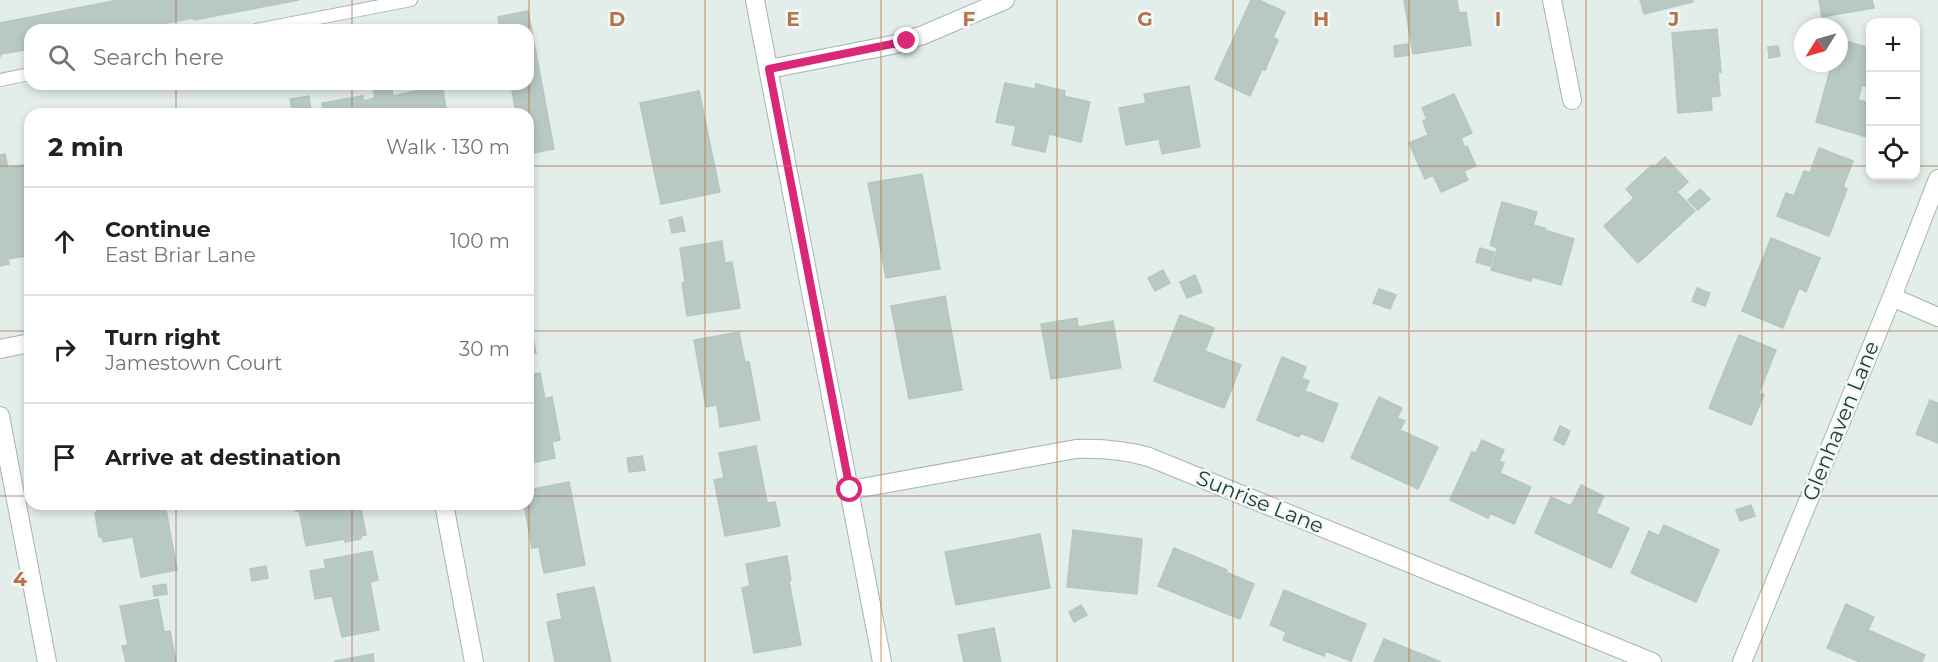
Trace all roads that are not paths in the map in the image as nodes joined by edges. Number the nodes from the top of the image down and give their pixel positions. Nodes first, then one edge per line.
1 (411, 0) edge
2 (755, 0) edge
3 (765, 0) edge
4 (1005, 0) edge
5 (1552, 0) edge
6 (760, 21) junction
7 (287, 24) edge
8 (769, 69) junction
9 (24, 75) edge
10 (0, 80) edge
11 (1572, 100) dead end
12 (1938, 179) edge
13 (1892, 297) junction
14 (1938, 316) edge
15 (24, 344) edge
16 (0, 349) edge
17 (0, 416) edge
18 (850, 490) junction
19 (445, 510) edge
20 (47, 662) edge
21 (474, 662) edge
22 (882, 662) edge
23 (1652, 662) edge
24 (1742, 662) edge

1 - 7 lane
2 - 6 street
3 - 6 street
4 - 8 street
5 - 11 street
6 - 8 street
8 - 18 street
9 - 10 lane
12 - 13 street, Glenhaven Lane
13 - 14 street
13 - 24 street, Glenhaven Lane
15 - 16 street
17 - 20 street
18 - 22 street
18 - 23 street, Sunrise Lane
19 - 21 street

